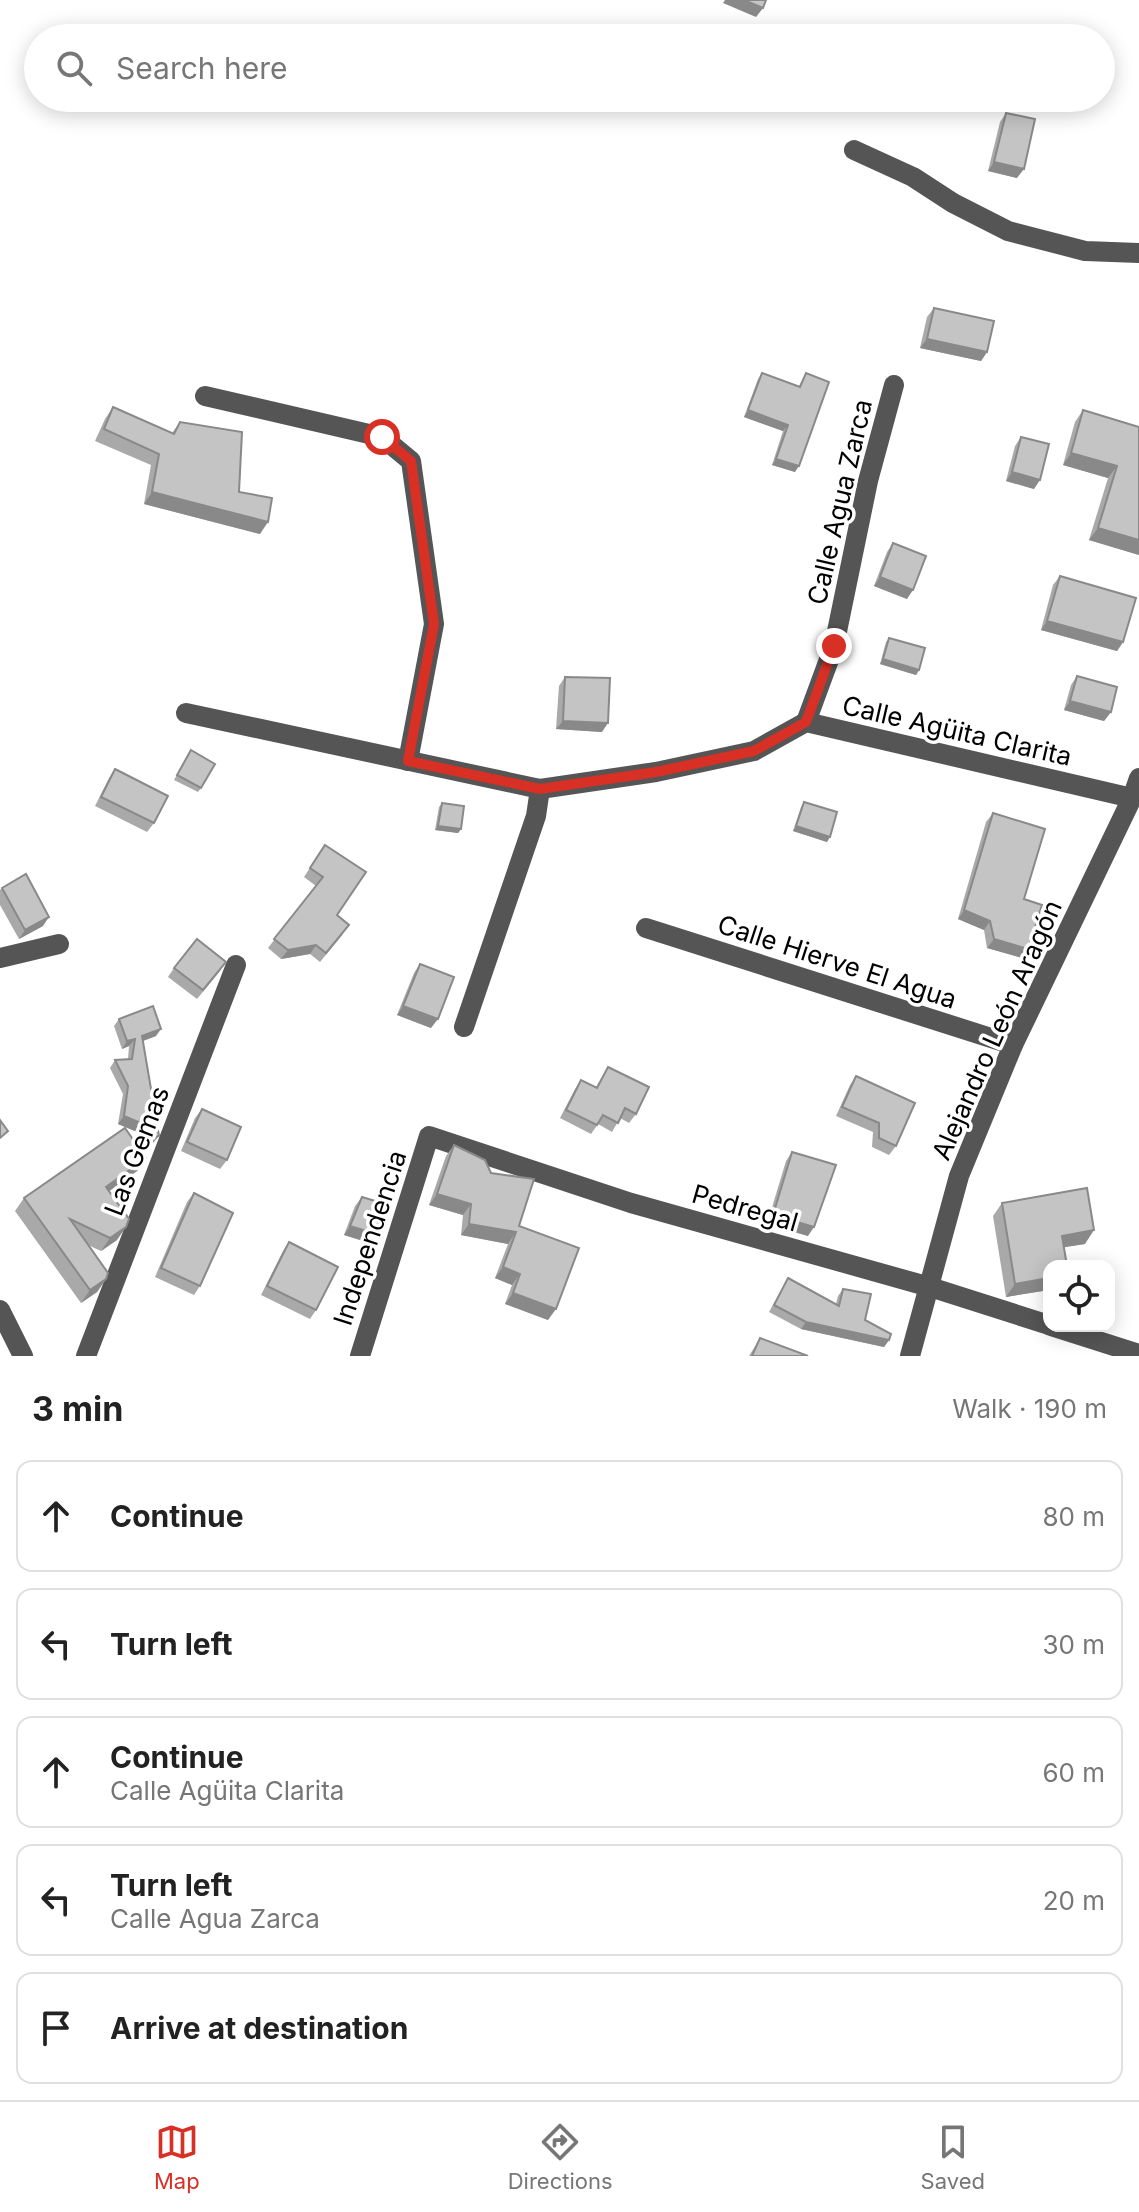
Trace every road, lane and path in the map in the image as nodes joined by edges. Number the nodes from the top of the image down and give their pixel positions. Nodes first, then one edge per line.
1 (854, 150) dead end
2 (1139, 253) edge
3 (894, 385) dead end
4 (205, 396) dead end
5 (186, 713) dead end
6 (806, 722) junction
7 (408, 761) junction
8 (1139, 778) edge
9 (540, 789) junction
10 (1132, 798) junction
11 (646, 928) dead end
12 (59, 944) dead end
13 (0, 958) edge
14 (236, 965) dead end
15 (464, 1027) dead end
16 (1013, 1045) junction
17 (429, 1136) joint
18 (930, 1287) junction
19 (0, 1310) edge
20 (1043, 1324) edge
21 (1069, 1332) edge
22 (1139, 1354) edge
23 (23, 1356) edge
24 (86, 1356) edge
25 (360, 1356) edge
26 (910, 1356) edge

1 - 2 street
3 - 6 street, Calle Agua Zarca
4 - 7 street
5 - 7 street
6 - 9 street, Calle Agüita Clarita
6 - 10 street, Calle Agüita Clarita
7 - 9 street
8 - 10 street, Alejandro León Aragón
9 - 15 street
10 - 16 street, Alejandro León Aragón
11 - 16 street, Calle Hierve El Agua
12 - 13 street
14 - 24 street, Las Gemas
16 - 18 street, Alejandro León Aragón
17 - 18 street, Pedregal
17 - 25 street, Independencia
18 - 20 street, Pedregal
18 - 26 street, Alejandro León Aragón
19 - 23 street
21 - 22 street, Pedregal

